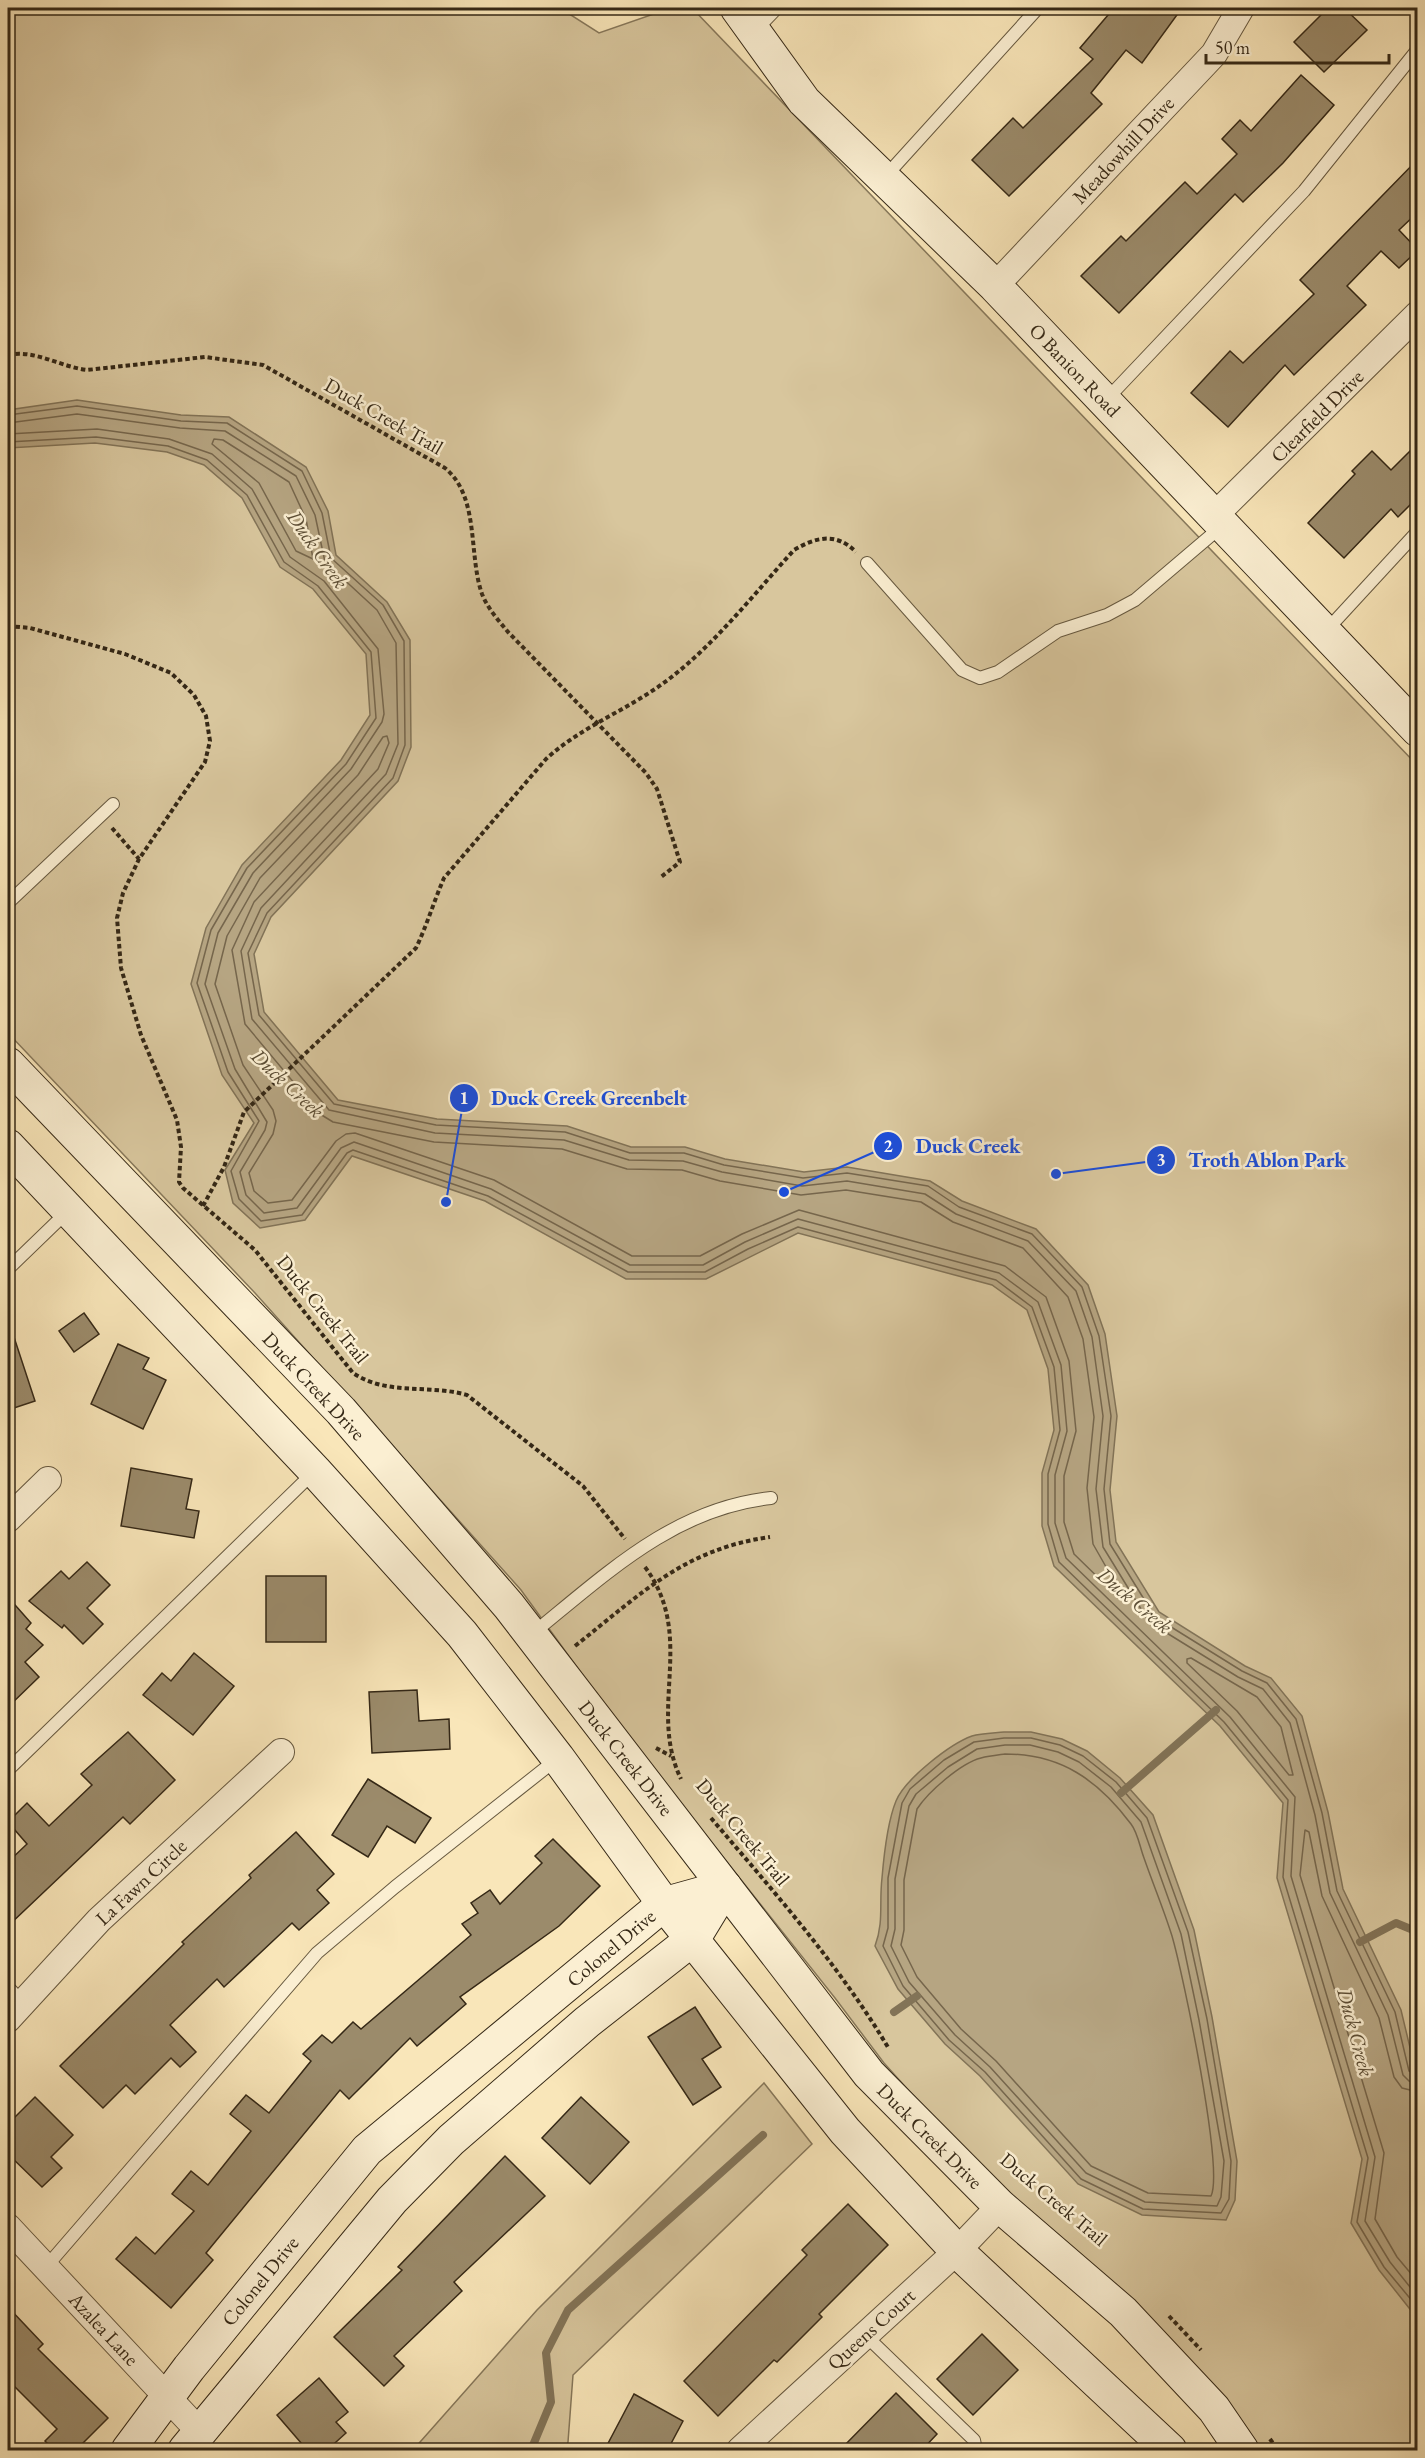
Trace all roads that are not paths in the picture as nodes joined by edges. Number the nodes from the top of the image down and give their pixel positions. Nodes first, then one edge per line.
1 (777, 8) edge
2 (1038, 8) edge
3 (1241, 8) edge
4 (745, 20) edge
5 (1418, 49) edge
6 (884, 178) junction
7 (995, 286) junction
8 (1418, 314) edge
9 (1105, 401) junction
10 (1218, 520) junction
11 (1418, 531) edge
12 (867, 563) road end
13 (1325, 632) junction
14 (1418, 730) edge
15 (113, 804) dead end
16 (8, 903) edge
17 (8, 1064) edge
18 (8, 1146) edge
19 (69, 1210) junction
20 (8, 1269) edge
21 (315, 1471) junction
22 (48, 1480) dead end
23 (771, 1498) dead end
24 (8, 1520) edge
25 (531, 1635) junction
26 (281, 1752) dead end
27 (558, 1758) junction
28 (8, 1770) edge
29 (725, 1887) junction
30 (664, 1904) junction
31 (694, 1938) junction
32 (13, 2003) edge
33 (1000, 2206) junction
34 (8, 2227) edge
35 (957, 2251) junction
36 (46, 2267) junction
37 (864, 2334) junction
38 (167, 2398) junction
39 (192, 2441) edge
40 (1254, 2442) edge
41 (128, 2451) edge
42 (740, 2451) edge
43 (976, 2451) edge
44 (1170, 2451) edge

1 - 4 lane
2 - 6 lane
3 - 7 street, Meadowhill Drive
4 - 6 main road, O Banion Road
5 - 9 lane
6 - 7 main road, O Banion Road
7 - 9 main road, O Banion Road
8 - 10 street, Clearfield Drive
9 - 10 main road, O Banion Road
10 - 12 lane
10 - 13 main road, O Banion Road
11 - 13 lane
13 - 14 main road, O Banion Road
15 - 16 lane
17 - 25 main road, Duck Creek Drive
18 - 19 main road
19 - 20 lane
19 - 21 main road
21 - 27 main road
21 - 28 lane
22 - 24 street
23 - 25 lane
25 - 29 main road, Duck Creek Drive
26 - 32 street, La Fawn Circle
27 - 30 main road
27 - 36 lane
29 - 30 main road, Colonel Drive
29 - 31 main road
29 - 33 main road, Duck Creek Drive
30 - 31 main road
30 - 38 main road, Colonel Drive
31 - 35 main road
31 - 39 main road
33 - 35 street, Queens Court
33 - 40 main road, Duck Creek Drive
34 - 36 street, Azalea Lane
35 - 37 street, Queens Court
35 - 44 main road
36 - 38 street, Azalea Lane
37 - 42 street, Queens Court
37 - 43 lane
38 - 39 street, Azalea Lane
38 - 41 main road, Colonel Drive

